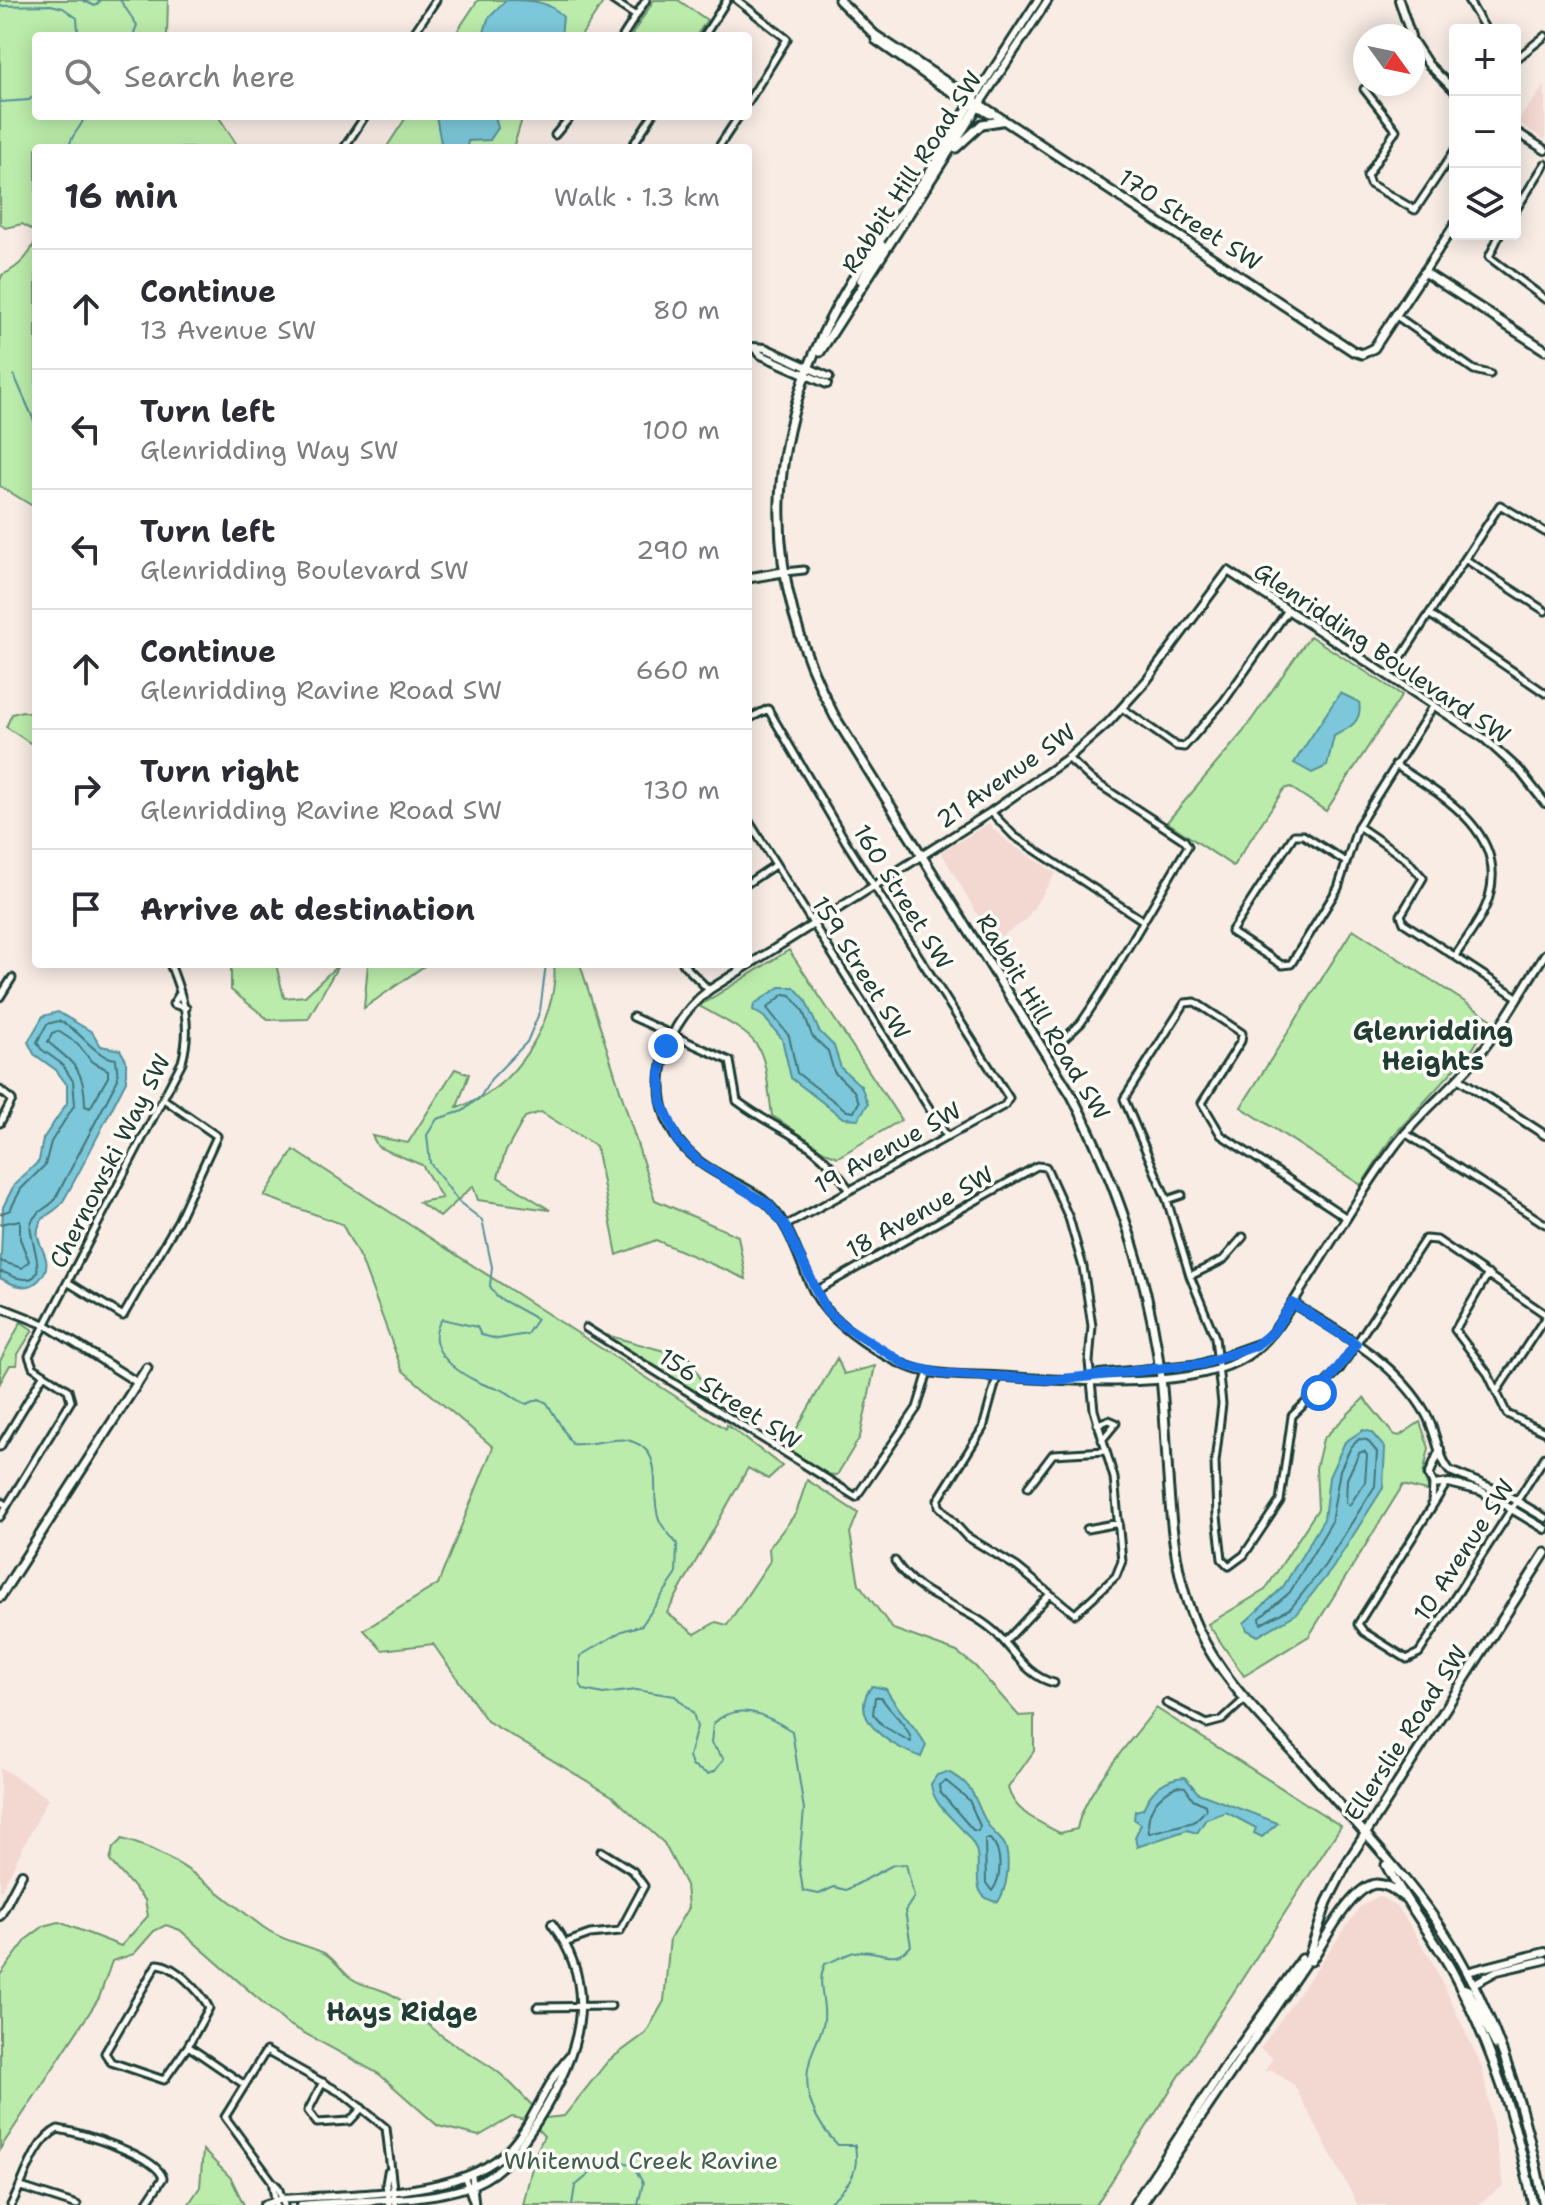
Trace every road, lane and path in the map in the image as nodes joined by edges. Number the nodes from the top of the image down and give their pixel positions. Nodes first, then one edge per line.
1 (436, 0) edge
2 (612, 0) edge
3 (646, 0) edge
4 (727, 0) edge
5 (737, 0) edge
6 (839, 0) edge
7 (1038, 0) edge
8 (1048, 0) edge
9 (1399, 0) edge
10 (1468, 0) edge
11 (636, 16) junction
12 (1407, 24) edge
13 (1482, 24) edge
14 (415, 32) edge
15 (626, 32) edge
16 (707, 32) edge
17 (1545, 36) edge
18 (1521, 50) edge
19 (1425, 59) edge
20 (1449, 85) edge
21 (752, 96) edge
22 (1369, 96) edge
23 (975, 104) junction
24 (362, 120) edge
25 (568, 120) edge
26 (649, 120) edge
27 (736, 120) edge
28 (1006, 122) junction
29 (555, 135) dead end
30 (1521, 135) edge
31 (347, 144) edge
32 (634, 144) edge
33 (721, 144) edge
34 (1545, 150) edge
35 (1449, 159) edge
36 (1545, 164) edge
37 (937, 172) junction
38 (1521, 202) edge
39 (1449, 233) edge
40 (878, 240) junction
41 (1497, 240) edge
42 (1424, 272) junction
43 (1545, 299) edge
44 (849, 307) junction
45 (1395, 315) junction
46 (752, 346) edge
47 (1545, 350) edge
48 (808, 371) junction
49 (1490, 374) dead end
50 (828, 380) dead end
51 (1545, 532) edge
52 (1465, 559) junction
53 (804, 570) dead end
54 (1228, 571) joint
55 (783, 572) junction
56 (752, 577) edge
57 (1288, 610) junction
58 (1545, 611) edge
59 (1429, 614) junction
60 (1389, 676) junction
61 (1545, 693) edge
62 (1434, 705) junction
63 (1122, 708) junction
64 (752, 717) edge
65 (1068, 758) junction
66 (1395, 765) junction
67 (1545, 803) edge
68 (991, 812) junction
69 (1358, 826) junction
70 (752, 827) edge
71 (921, 857) junction
72 (1346, 862) junction
73 (775, 865) junction
74 (752, 880) edge
75 (874, 886) junction
76 (1142, 920) junction
77 (813, 924) junction
78 (1545, 954) edge
79 (1455, 956) junction
80 (752, 963) edge
81 (1542, 967) edge
82 (171, 968) edge
83 (687, 968) edge
84 (744, 968) edge
85 (12, 978) dead end
86 (709, 990) junction
87 (180, 993) junction
88 (0, 997) edge
89 (1517, 997) junction
90 (186, 1008) junction
91 (633, 1017) dead end
92 (671, 1034) junction
93 (1064, 1039) dead end
94 (1459, 1079) junction
95 (0, 1090) edge
96 (165, 1100) junction
97 (1008, 1102) joint
98 (0, 1123) edge
99 (1405, 1133) junction
100 (946, 1135) junction
101 (1545, 1135) edge
102 (849, 1189) junction
103 (1182, 1195) dead end
104 (1167, 1200) junction
105 (1347, 1218) junction
106 (1545, 1224) edge
107 (785, 1226) junction
108 (1243, 1237) dead end
109 (1488, 1274) junction
110 (1190, 1276) junction
111 (69, 1283) junction
112 (814, 1292) junction
113 (1292, 1303) junction
114 (0, 1307) edge
115 (1545, 1315) edge
116 (1208, 1318) junction
117 (1200, 1320) dead end
118 (46, 1325) junction
119 (586, 1328) dead end
120 (1356, 1344) junction
121 (1220, 1364) junction
122 (147, 1368) dead end
123 (928, 1372) junction
124 (1160, 1373) junction
125 (44, 1374) junction
126 (997, 1377) junction
127 (1091, 1379) junction
128 (138, 1383) junction
129 (1497, 1392) junction
130 (1097, 1424) junction
131 (1545, 1432) edge
132 (1102, 1440) junction
133 (0, 1447) edge
134 (1440, 1448) junction
135 (1106, 1451) junction
136 (1545, 1457) edge
137 (1433, 1468) junction
138 (1448, 1469) junction
139 (1433, 1484) junction
140 (1447, 1485) junction
141 (1028, 1487) dead end
142 (0, 1501) edge
143 (1515, 1504) junction
144 (1433, 1505) junction
145 (7, 1506) junction
146 (0, 1517) edge
147 (1545, 1518) edge
148 (1119, 1523) junction
149 (1087, 1529) dead end
150 (1545, 1529) edge
151 (1545, 1553) edge
152 (895, 1561) dead end
153 (1050, 1594) junction
154 (0, 1597) edge
155 (1005, 1642) junction
156 (1054, 1683) dead end
157 (1246, 1698) junction
158 (1166, 1703) dead end
159 (1364, 1834) junction
160 (1378, 1850) junction
161 (601, 1851) dead end
162 (22, 1874) dead end
163 (1411, 1903) junction
164 (0, 1916) edge
165 (552, 1924) dead end
166 (1313, 1941) junction
167 (565, 1943) junction
168 (1545, 1952) edge
169 (1545, 1960) edge
170 (1467, 1972) junction
171 (1473, 1984) junction
172 (1460, 1987) junction
173 (1280, 2001) junction
174 (580, 2005) junction
175 (611, 2006) dead end
176 (537, 2007) dead end
177 (188, 2046) junction
178 (1502, 2053) junction
179 (572, 2055) junction
180 (323, 2082) junction
181 (245, 2085) junction
182 (362, 2108) junction
183 (468, 2177) junction
184 (471, 2186) junction
185 (21, 2187) junction
186 (391, 2197) edge
187 (279, 2203) edge
188 (299, 2203) edge
189 (11, 2205) edge
190 (77, 2205) edge
191 (145, 2205) edge
192 (264, 2205) edge
193 (475, 2205) edge
194 (1134, 2205) edge
195 (1141, 2205) edge
196 (1533, 2205) edge
197 (1544, 2205) edge

1 - 14 street
2 - 11 street
3 - 11 street
4 - 16 street
5 - 21 street
6 - 23 main road, 170 Street SW
7 - 23 street, Rabbit Hill Road SW
8 - 23 street, Rabbit Hill Road SW
9 - 12 street
10 - 13 street
11 - 15 street
17 - 18 street
19 - 20 street
22 - 35 street
23 - 28 main road, 170 Street SW
23 - 37 main road, Rabbit Hill Road SW
23 - 40 main road, Rabbit Hill Road SW
24 - 31 street
25 - 29 street
26 - 32 street
27 - 33 street
28 - 37 main road
28 - 45 main road, 170 Street SW
30 - 34 street
36 - 38 street
37 - 44 main road, Rabbit Hill Road SW
39 - 42 street
40 - 44 main road
40 - 48 main road, Rabbit Hill Road SW
41 - 43 street
42 - 45 main road
42 - 47 main road
44 - 48 main road, Rabbit Hill Road SW
45 - 49 street
46 - 48 street
48 - 50 street
48 - 55 main road, Rabbit Hill Road SW
51 - 52 street
52 - 58 street
52 - 59 street
53 - 55 street
54 - 57 street, Glenridding Boulevard SW
54 - 63 street, 21 Avenue SW
55 - 56 main road
55 - 71 main road, Rabbit Hill Road SW
57 - 60 street, Glenridding Boulevard SW
57 - 63 street
59 - 60 street
59 - 61 street
60 - 62 street, Glenridding Boulevard SW
62 - 66 street
62 - 67 street, Glenridding Boulevard SW
63 - 65 street, 21 Avenue SW
64 - 75 street, 160 Street SW
65 - 68 street, 21 Avenue SW
65 - 76 street
66 - 69 street
66 - 79 street
68 - 71 street, 21 Avenue SW
68 - 76 street
69 - 72 street
69 - 79 street
70 - 73 street, 159 Street SW
71 - 75 street, 21 Avenue SW
71 - 124 main road, Rabbit Hill Road SW
72 - 72 street
73 - 74 street
73 - 77 street, 159 Street SW
75 - 77 street, 21 Avenue SW
75 - 97 street, 160 Street SW
76 - 93 street
77 - 80 street, 21 Avenue SW
77 - 100 street, 159 Street SW
78 - 81 street
79 - 89 street
81 - 89 street
82 - 87 street, Chernowski Way SW
83 - 86 street
84 - 86 street, 21 Avenue SW
85 - 88 street
86 - 92 street, 21 Avenue SW
87 - 90 street, Chernowski Way SW
87 - 90 street
89 - 94 street
90 - 96 street, Chernowski Way SW
91 - 92 street
92 - 102 street
92 - 107 street
94 - 99 street
94 - 101 street
95 - 98 street
96 - 111 street, Chernowski Way SW
96 - 111 street
97 - 100 street, 19 Avenue SW
99 - 105 street
99 - 106 street
100 - 102 street, 19 Avenue SW
102 - 107 street, 19 Avenue SW
103 - 104 street
104 - 105 street
104 - 110 street
105 - 113 street
107 - 112 street
108 - 110 street
109 - 115 street
109 - 120 street
109 - 129 street
110 - 116 street
111 - 118 street, Chernowski Way SW
112 - 123 street
112 - 127 street, 18 Avenue SW
113 - 120 street
113 - 121 street
114 - 118 street
115 - 129 street
116 - 117 street
116 - 121 street
118 - 125 street, Chernowski Way SW
118 - 128 street
119 - 123 street, 156 Street SW
120 - 121 street
120 - 134 street
121 - 124 street
122 - 128 main road
123 - 126 street
124 - 127 street
124 - 157 main road, Rabbit Hill Road SW
125 - 133 street
125 - 145 street
126 - 127 street
126 - 153 street
127 - 130 street
128 - 154 main road
129 - 131 street
130 - 132 street
130 - 132 street
132 - 135 street
134 - 137 street
134 - 138 street
135 - 141 street
135 - 148 street
136 - 143 street, 10 Avenue SW
137 - 138 street
137 - 139 street
138 - 140 street
138 - 143 street
139 - 140 street
139 - 144 street
140 - 143 street
140 - 144 street
142 - 145 street
143 - 144 street, 10 Avenue SW
143 - 147 street
143 - 150 street
145 - 146 street
148 - 149 street
148 - 153 street
151 - 159 main road, Ellerslie Road SW
152 - 155 street
153 - 155 street
155 - 156 street
157 - 158 street
157 - 159 main road, Rabbit Hill Road SW
159 - 160 main road, Rabbit Hill Road SW
159 - 166 main road, Ellerslie Road SW
160 - 163 main road, Rabbit Hill Road SW
160 - 170 main road, Rabbit Hill Road SW
161 - 167 street
162 - 164 street
163 - 172 main road, Rabbit Hill Road SW
163 - 173 main road
165 - 167 street
166 - 173 main road, Ellerslie Road SW
166 - 194 main road, Ellerslie Road SW
167 - 174 street
168 - 170 street
169 - 171 street
170 - 171 main road, Rabbit Hill Road SW
171 - 178 main road, Rabbit Hill Road SW
172 - 178 main road
172 - 196 main road, Rabbit Hill Road SW
173 - 195 main road, Ellerslie Road SW
174 - 175 street
174 - 176 street
174 - 179 street
177 - 177 street
177 - 181 street
178 - 197 main road, Rabbit Hill Road SW
179 - 183 street
179 - 184 street
180 - 181 street
180 - 182 street
180 - 182 street
181 - 187 street
182 - 186 street
183 - 184 street
183 - 186 street
184 - 186 street
184 - 193 street
185 - 189 street
185 - 190 street
185 - 191 street
186 - 188 street
187 - 188 street
187 - 192 street

